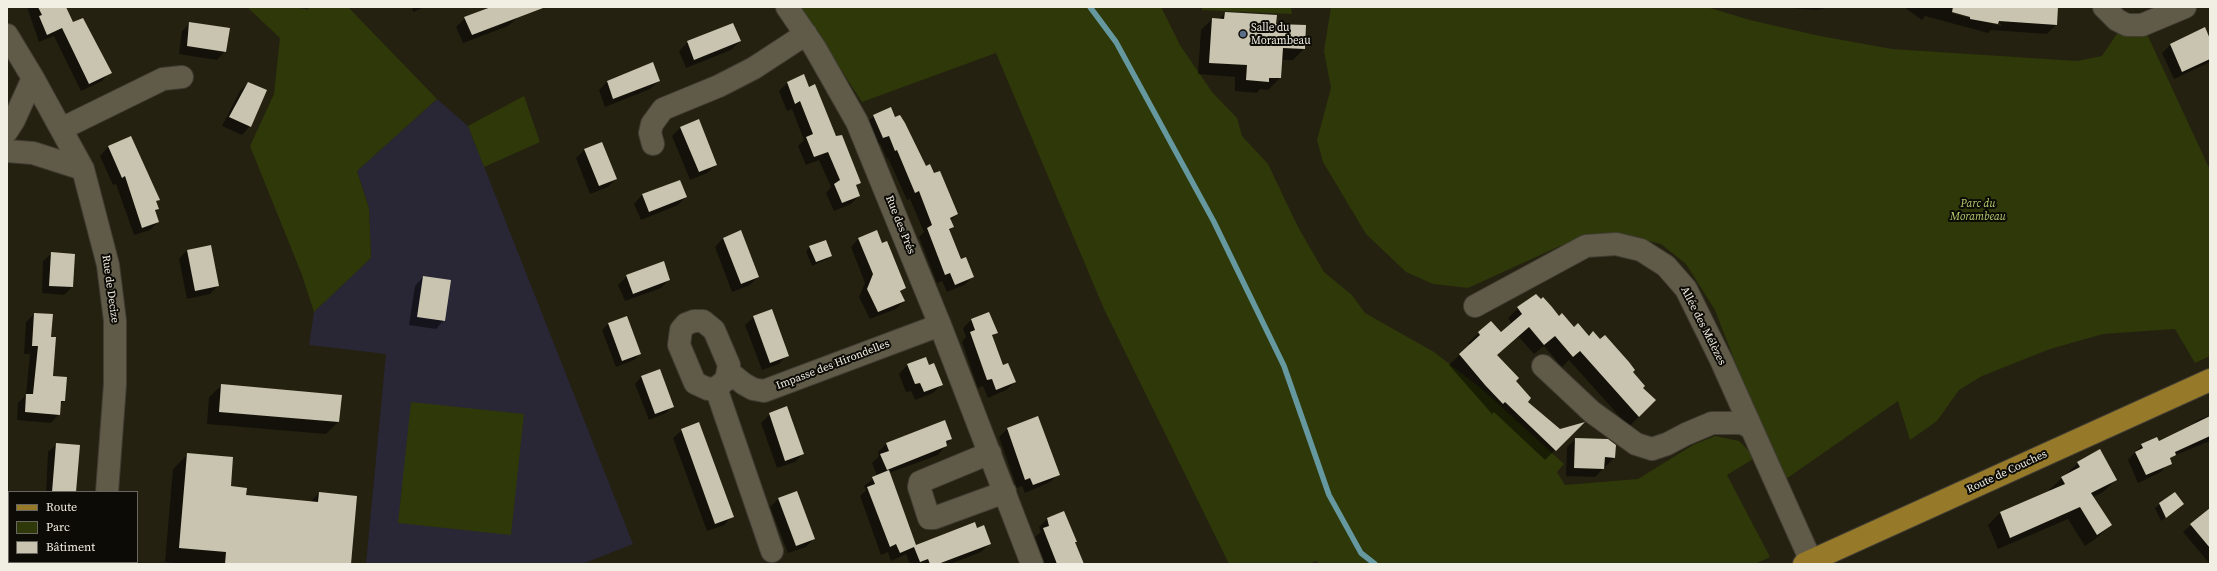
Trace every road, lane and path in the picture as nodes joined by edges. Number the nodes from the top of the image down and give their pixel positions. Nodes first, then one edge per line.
1 (787, 7) edge
2 (2104, 7) edge
3 (2185, 7) edge
4 (806, 34) junction
5 (7, 35) edge
6 (182, 77) dead end
7 (33, 78) junction
8 (61, 129) junction
9 (7, 131) edge
10 (653, 144) dead end
11 (7, 151) edge
12 (82, 169) junction
13 (1475, 306) dead end
14 (940, 325) junction
15 (1543, 366) dead end
16 (2210, 380) edge
17 (1751, 428) junction
18 (990, 453) junction
19 (107, 491) edge
20 (1005, 492) junction
21 (772, 551) dead end
22 (1808, 562) edge
23 (1032, 564) edge

1 - 4 street, Rue des Prés
2 - 3 street
4 - 10 street
4 - 14 street, Rue des Prés
5 - 7 street, Rue de Decize
6 - 8 street
7 - 8 street, Rue de Decize
7 - 9 street
8 - 12 street, Rue de Decize
11 - 12 street
12 - 19 street, Rue de Decize
13 - 17 street, Allée des Mélèzes
14 - 18 street, Rue des Prés
14 - 21 street, Impasse des Hirondelles
15 - 17 street
16 - 22 main road, Route de Couches
17 - 22 street, Allée des Mélèzes
18 - 20 street, Rue des Prés
18 - 20 street
20 - 23 street, Rue des Prés

